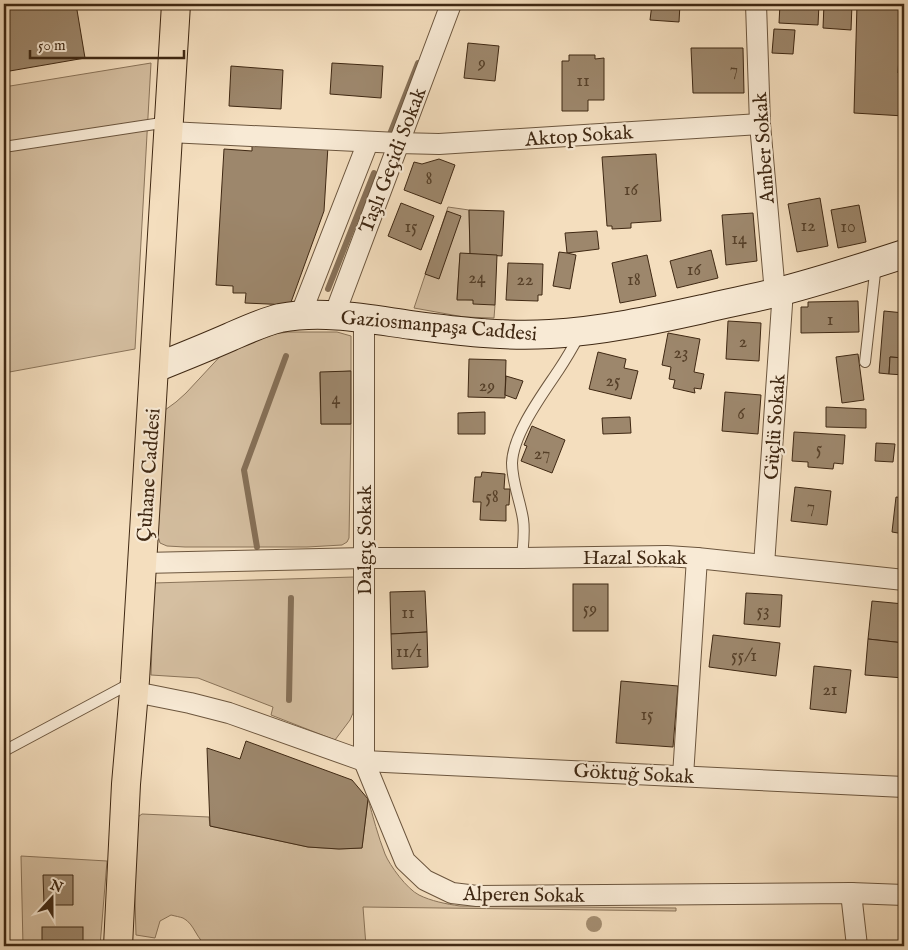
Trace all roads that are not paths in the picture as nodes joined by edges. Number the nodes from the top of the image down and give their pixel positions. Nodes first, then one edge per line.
1 (176, 4) edge
2 (451, 4) edge
3 (756, 4) edge
4 (760, 124) junction
5 (169, 127) junction
6 (368, 142) junction
7 (398, 143) junction
8 (4, 147) edge
9 (904, 254) edge
10 (876, 263) junction
11 (779, 291) junction
12 (300, 316) junction
13 (334, 316) junction
14 (364, 318) junction
15 (581, 331) junction
16 (865, 362) dead end
17 (155, 368) junction
18 (364, 558) junction
19 (522, 558) junction
20 (697, 558) junction
21 (143, 563) junction
22 (764, 565) junction
23 (904, 580) edge
24 (135, 686) junction
25 (4, 751) edge
26 (364, 761) junction
27 (683, 776) junction
28 (904, 786) edge
29 (851, 893) junction
30 (904, 895) edge
31 (118, 946) edge
32 (857, 946) edge

1 - 5 main road, Çuhane Caddesi
2 - 7 street, Taşlı Geçidi Sokak
3 - 4 street, Amber Sokak
4 - 7 street, Aktop Sokak
4 - 11 street, Amber Sokak
5 - 6 street, Aktop Sokak
5 - 8 lane
5 - 17 main road, Çuhane Caddesi
6 - 7 street, Aktop Sokak
6 - 12 street
7 - 13 street, Taşlı Geçidi Sokak
9 - 10 street, Gaziosmanpaşa Caddesi
10 - 11 street, Gaziosmanpaşa Caddesi
10 - 16 lane
11 - 15 street, Gaziosmanpaşa Caddesi
11 - 22 street, Güçlü Sokak
12 - 13 street, Gaziosmanpaşa Caddesi
12 - 17 street, Gaziosmanpaşa Caddesi
13 - 14 street, Gaziosmanpaşa Caddesi
14 - 15 street, Gaziosmanpaşa Caddesi
14 - 18 street, Dalgıç Sokak
15 - 19 lane
17 - 21 main road, Çuhane Caddesi
18 - 19 street, Hazal Sokak
18 - 21 street, Hazal Sokak
18 - 26 street, Dalgıç Sokak
19 - 20 street, Hazal Sokak
20 - 22 street, Hazal Sokak
20 - 27 street
21 - 24 main road, Çuhane Caddesi
22 - 23 street, Hazal Sokak
24 - 25 lane
24 - 26 street
24 - 31 main road, Çuhane Caddesi
26 - 27 street, Göktuğ Sokak
26 - 29 street, Alperen Sokak
27 - 28 street, Göktuğ Sokak
29 - 30 street, Alperen Sokak
29 - 32 street

